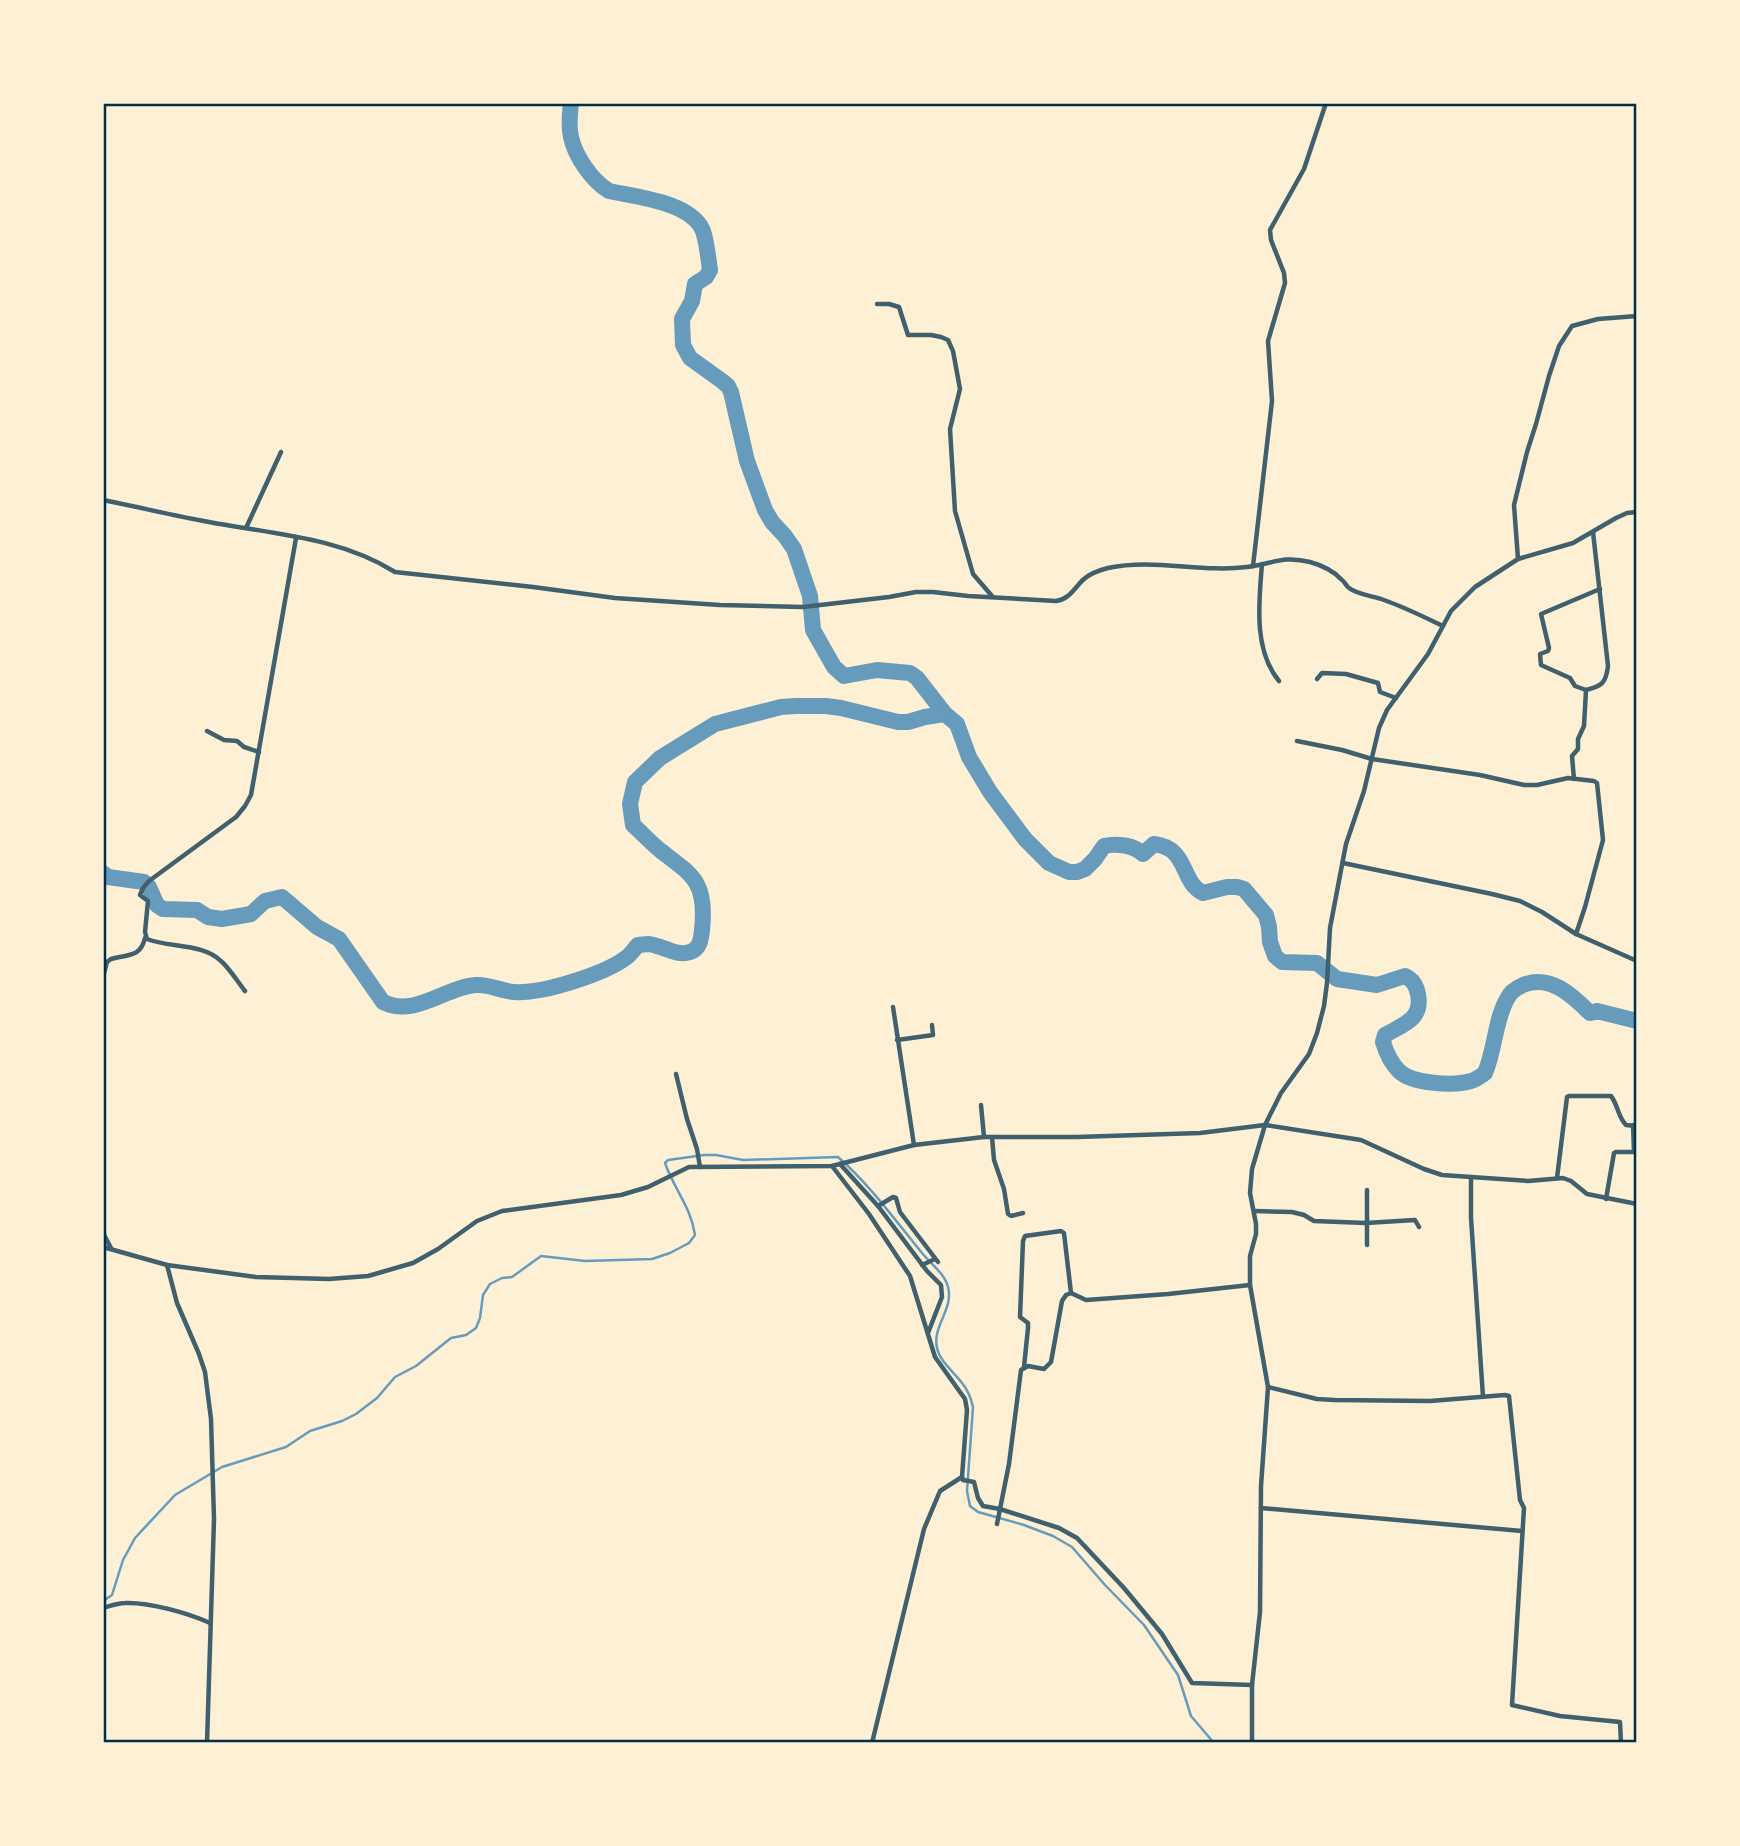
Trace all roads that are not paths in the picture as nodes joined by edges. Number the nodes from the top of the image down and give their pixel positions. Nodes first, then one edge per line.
1 (1326, 103) edge
2 (877, 304) dead end
3 (1637, 316) edge
4 (281, 452) dead end
5 (103, 500) edge
6 (1637, 512) edge
7 (246, 528) junction
8 (1593, 532) junction
9 (296, 538) junction
10 (1518, 559) junction
11 (1262, 564) junction
12 (1253, 566) junction
13 (1600, 589) junction
14 (993, 597) junction
15 (1443, 626) junction
16 (1317, 679) dead end
17 (1279, 681) dead end
18 (1586, 690) junction
19 (1396, 698) junction
20 (207, 731) dead end
21 (1297, 741) dead end
22 (259, 752) junction
23 (1372, 759) junction
24 (1574, 779) junction
25 (1343, 863) junction
26 (1576, 934) junction
27 (145, 937) junction
28 (1637, 961) edge
29 (103, 977) edge
30 (245, 990) dead end
31 (893, 1007) dead end
32 (933, 1024) dead end
33 (897, 1040) junction
34 (676, 1074) dead end
35 (981, 1105) dead end
36 (1265, 1125) junction
37 (1635, 1126) edge
38 (984, 1137) junction
39 (992, 1137) junction
40 (914, 1145) junction
41 (840, 1164) junction
42 (832, 1166) junction
43 (700, 1167) junction
44 (1471, 1177) junction
45 (1557, 1178) junction
46 (1367, 1190) dead end
47 (1606, 1199) junction
48 (1637, 1204) edge
49 (879, 1206) junction
50 (1254, 1211) junction
51 (1023, 1213) dead end
52 (1366, 1223) junction
53 (1419, 1227) dead end
54 (103, 1233) edge
55 (1367, 1245) dead end
56 (103, 1247) edge
57 (111, 1249) junction
58 (923, 1264) junction
59 (167, 1265) junction
60 (1250, 1285) junction
61 (1071, 1293) junction
62 (928, 1334) junction
63 (1024, 1367) junction
64 (1268, 1387) junction
65 (1483, 1397) junction
66 (963, 1479) junction
67 (1261, 1508) junction
68 (1000, 1510) junction
69 (998, 1522) dead end
70 (1522, 1531) junction
71 (103, 1608) edge
72 (211, 1623) junction
73 (1252, 1685) junction
74 (208, 1743) edge
75 (872, 1743) edge
76 (1252, 1743) edge
77 (1621, 1743) edge

1 - 12 street
2 - 14 street
3 - 10 street
4 - 7 street
5 - 7 street
6 - 8 street
7 - 9 street
8 - 10 street
8 - 13 street
9 - 14 street
9 - 22 street
10 - 15 street
11 - 12 street
11 - 15 street
11 - 17 street
12 - 14 street
13 - 18 street
13 - 18 street
15 - 19 street
16 - 19 street
18 - 24 street
19 - 23 street
20 - 22 street
21 - 23 street
22 - 27 street
23 - 24 street
23 - 25 street
24 - 26 street
25 - 26 street
25 - 36 street
26 - 28 street
27 - 29 street
27 - 30 street
31 - 33 street
32 - 33 street
33 - 40 street
34 - 43 street
35 - 38 street
36 - 39 street
36 - 44 street
36 - 50 street
37 - 45 street
37 - 47 street
38 - 39 street
38 - 40 street
39 - 51 street
40 - 41 street
41 - 42 street
41 - 49 street
42 - 43 street
42 - 62 street
43 - 59 street
44 - 45 street
44 - 65 street
45 - 47 street
46 - 52 street
47 - 48 street
49 - 58 street
49 - 58 street
50 - 52 street
50 - 60 street
52 - 53 street
52 - 55 street
54 - 57 street
56 - 57 street
57 - 59 street
58 - 62 street
59 - 72 street
60 - 61 street
60 - 64 street
61 - 63 street
61 - 63 street
62 - 66 street
63 - 68 street
64 - 65 street
64 - 67 street
65 - 70 street
66 - 68 street
66 - 75 street
67 - 70 street
67 - 73 street
68 - 69 street
68 - 73 street
70 - 77 street
71 - 72 street
72 - 74 street
73 - 76 street

